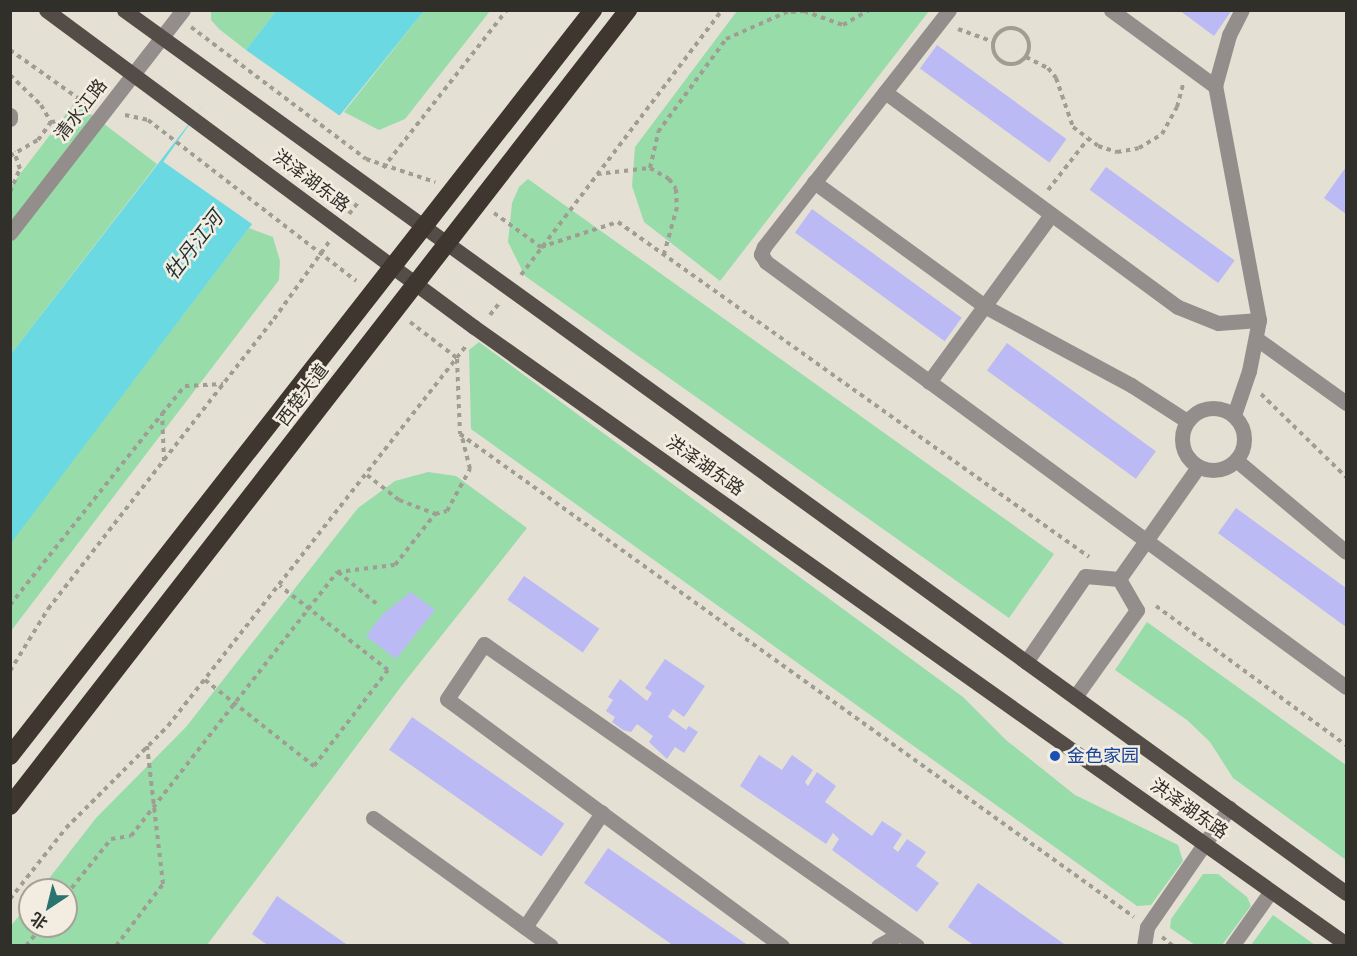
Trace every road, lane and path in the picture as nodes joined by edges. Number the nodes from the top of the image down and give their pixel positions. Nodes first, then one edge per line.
1 (46, 10) edge
2 (124, 10) edge
3 (507, 10) edge
4 (593, 10) edge
5 (628, 10) edge
6 (722, 10) edge
7 (870, 10) edge
8 (1111, 10) edge
9 (1242, 10) edge
10 (790, 11) edge
11 (180, 13) edge
12 (946, 14) edge
13 (162, 36) junction
14 (993, 42) junction
15 (10, 50) edge
16 (1026, 57) junction
17 (1188, 67) junction
18 (134, 72) junction
19 (10, 75) edge
20 (1215, 86) junction
21 (885, 92) junction
22 (102, 115) junction
23 (51, 123) junction
24 (1088, 139) junction
25 (12, 154) edge
26 (366, 159) dead end
27 (650, 168) junction
28 (597, 174) junction
29 (814, 182) junction
30 (369, 187) junction
31 (10, 192) edge
32 (1037, 204) junction
33 (1051, 215) junction
34 (340, 227) junction
35 (425, 228) junction
36 (10, 233) edge
37 (300, 235) dead end
38 (445, 244) junction
39 (541, 248) junction
40 (664, 254) junction
41 (394, 268) junction
42 (415, 283) junction
43 (509, 290) junction
44 (985, 306) junction
45 (1259, 320) junction
46 (479, 330) junction
47 (1257, 339) junction
48 (457, 358) junction
49 (929, 382) junction
50 (1245, 383) junction
51 (224, 384) junction
52 (1347, 403) edge
53 (162, 414) junction
54 (1234, 415) junction
55 (1187, 421) junction
56 (460, 434) junction
57 (1236, 460) junction
58 (164, 461) junction
59 (1198, 467) junction
60 (368, 475) junction
61 (1347, 477) edge
62 (435, 514) junction
63 (1146, 542) junction
64 (1347, 552) edge
65 (337, 572) junction
66 (1119, 579) junction
67 (280, 585) junction
68 (1148, 600) dead end
69 (377, 604) dead end
70 (10, 605) edge
71 (309, 608) junction
72 (1026, 662) junction
73 (10, 671) edge
74 (205, 680) junction
75 (1347, 687) edge
76 (1074, 697) junction
77 (235, 703) junction
78 (1347, 745) edge
79 (147, 746) junction
80 (10, 756) edge
81 (10, 806) edge
82 (154, 807) junction
83 (1229, 808) junction
84 (602, 813) junction
85 (373, 818) dead end
86 (1204, 844) junction
87 (78, 880) edge
88 (1271, 891) junction
89 (1347, 893) edge
90 (10, 899) edge
91 (525, 927) junction
92 (1147, 927) junction
93 (900, 934) junction
94 (1347, 944) edge
95 (116, 945) edge
96 (551, 945) edge
97 (782, 945) edge
98 (878, 945) edge
99 (917, 945) edge
100 (1144, 945) edge
101 (1173, 945) edge
102 (1232, 945) edge

1 - 18 main road, 洪泽湖东路
2 - 13 main road, 洪泽湖东路
3 - 30 path
4 - 35 highway, 西楚大道
5 - 38 highway, 西楚大道
6 - 28 path
7 - 10 path
8 - 17 street
9 - 20 street
10 - 27 path
11 - 13 street, 清水江路
11 - 26 path
12 - 14 path
12 - 21 street
13 - 18 street, 清水江路
13 - 30 main road, 洪泽湖东路
14 - 16 path
14 - 16 path
15 - 22 path
16 - 24 path
17 - 20 street
17 - 24 path
18 - 22 street, 清水江路
18 - 34 main road, 洪泽湖东路
19 - 23 path
20 - 45 street
21 - 29 street
21 - 32 street
22 - 23 path
22 - 36 street, 清水江路
22 - 37 path
23 - 25 path
24 - 32 path
25 - 31 path
27 - 28 path
27 - 40 path
28 - 39 path
29 - 44 street
29 - 49 street
30 - 34 path
30 - 35 main road, 洪泽湖东路
32 - 33 street
33 - 44 street
33 - 45 street
34 - 41 main road, 洪泽湖东路
34 - 51 path
35 - 38 main road, 洪泽湖东路
35 - 41 highway, 西楚大道
38 - 42 highway, 西楚大道
38 - 43 main road, 洪泽湖东路
39 - 40 path
39 - 43 path
40 - 66 path
41 - 42 main road, 洪泽湖东路
41 - 80 highway, 西楚大道
42 - 46 main road, 洪泽湖东路
42 - 81 highway, 西楚大道
43 - 46 path
43 - 72 main road, 洪泽湖东路
44 - 49 street
44 - 55 street
45 - 47 street
46 - 48 path
46 - 86 main road, 洪泽湖东路
47 - 50 street
47 - 52 street
48 - 56 path
48 - 60 path
49 - 63 street
50 - 54 street
50 - 61 path
51 - 53 path
51 - 58 path
53 - 58 path
53 - 70 path
54 - 55 street
54 - 57 street
55 - 59 street
56 - 62 path
56 - 92 path
57 - 59 street
57 - 64 street
58 - 73 path
59 - 63 street
60 - 62 path
60 - 67 path
62 - 65 path
63 - 66 street
63 - 75 street
65 - 69 path
65 - 71 path
66 - 72 street
66 - 76 street
67 - 71 path
67 - 74 path
68 - 78 path
71 - 77 path
71 - 77 path
72 - 76 main road, 洪泽湖东路
74 - 77 path
74 - 79 path
76 - 83 main road, 洪泽湖东路
77 - 82 path
79 - 82 path
79 - 90 path
82 - 87 path
82 - 95 path
83 - 86 street
83 - 89 main road, 洪泽湖东路
84 - 91 street
84 - 93 street
84 - 97 street
85 - 91 street
86 - 88 main road, 洪泽湖东路
86 - 92 street
88 - 94 main road, 洪泽湖东路
88 - 102 street
91 - 96 street
92 - 100 street
92 - 101 path
93 - 98 street
93 - 99 street

